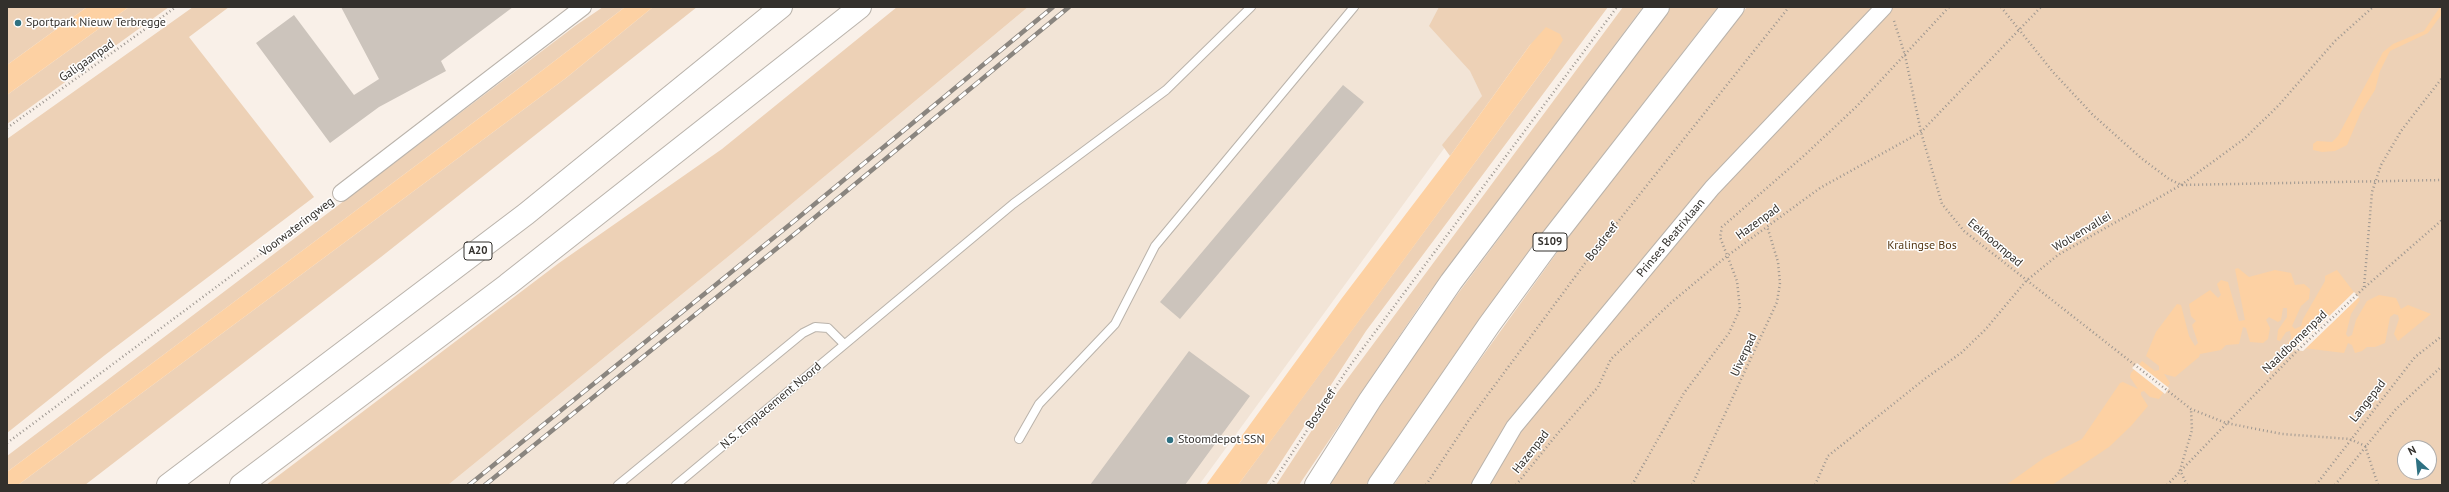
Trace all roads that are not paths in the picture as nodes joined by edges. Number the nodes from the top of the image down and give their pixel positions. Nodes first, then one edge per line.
1 (583, 7) edge
2 (781, 7) edge
3 (860, 7) edge
4 (1251, 7) edge
5 (1354, 7) edge
6 (1658, 7) edge
7 (1733, 7) edge
8 (1888, 10) edge
9 (341, 194) road end
10 (844, 344) junction
11 (1020, 439) dead end
12 (168, 485) edge
13 (241, 485) edge
14 (618, 485) edge
15 (676, 485) edge
16 (1316, 485) edge
17 (1379, 485) edge
18 (1480, 485) edge

1 - 9 street, Voorwateringweg
2 - 12 highway, A20
3 - 13 highway
4 - 10 lane, N.S. Emplacement Noord
5 - 11 lane
6 - 16 highway
7 - 17 highway, S109
8 - 18 street, Prinses Beatrixlaan
10 - 14 lane
10 - 15 lane, N.S. Emplacement Noord

